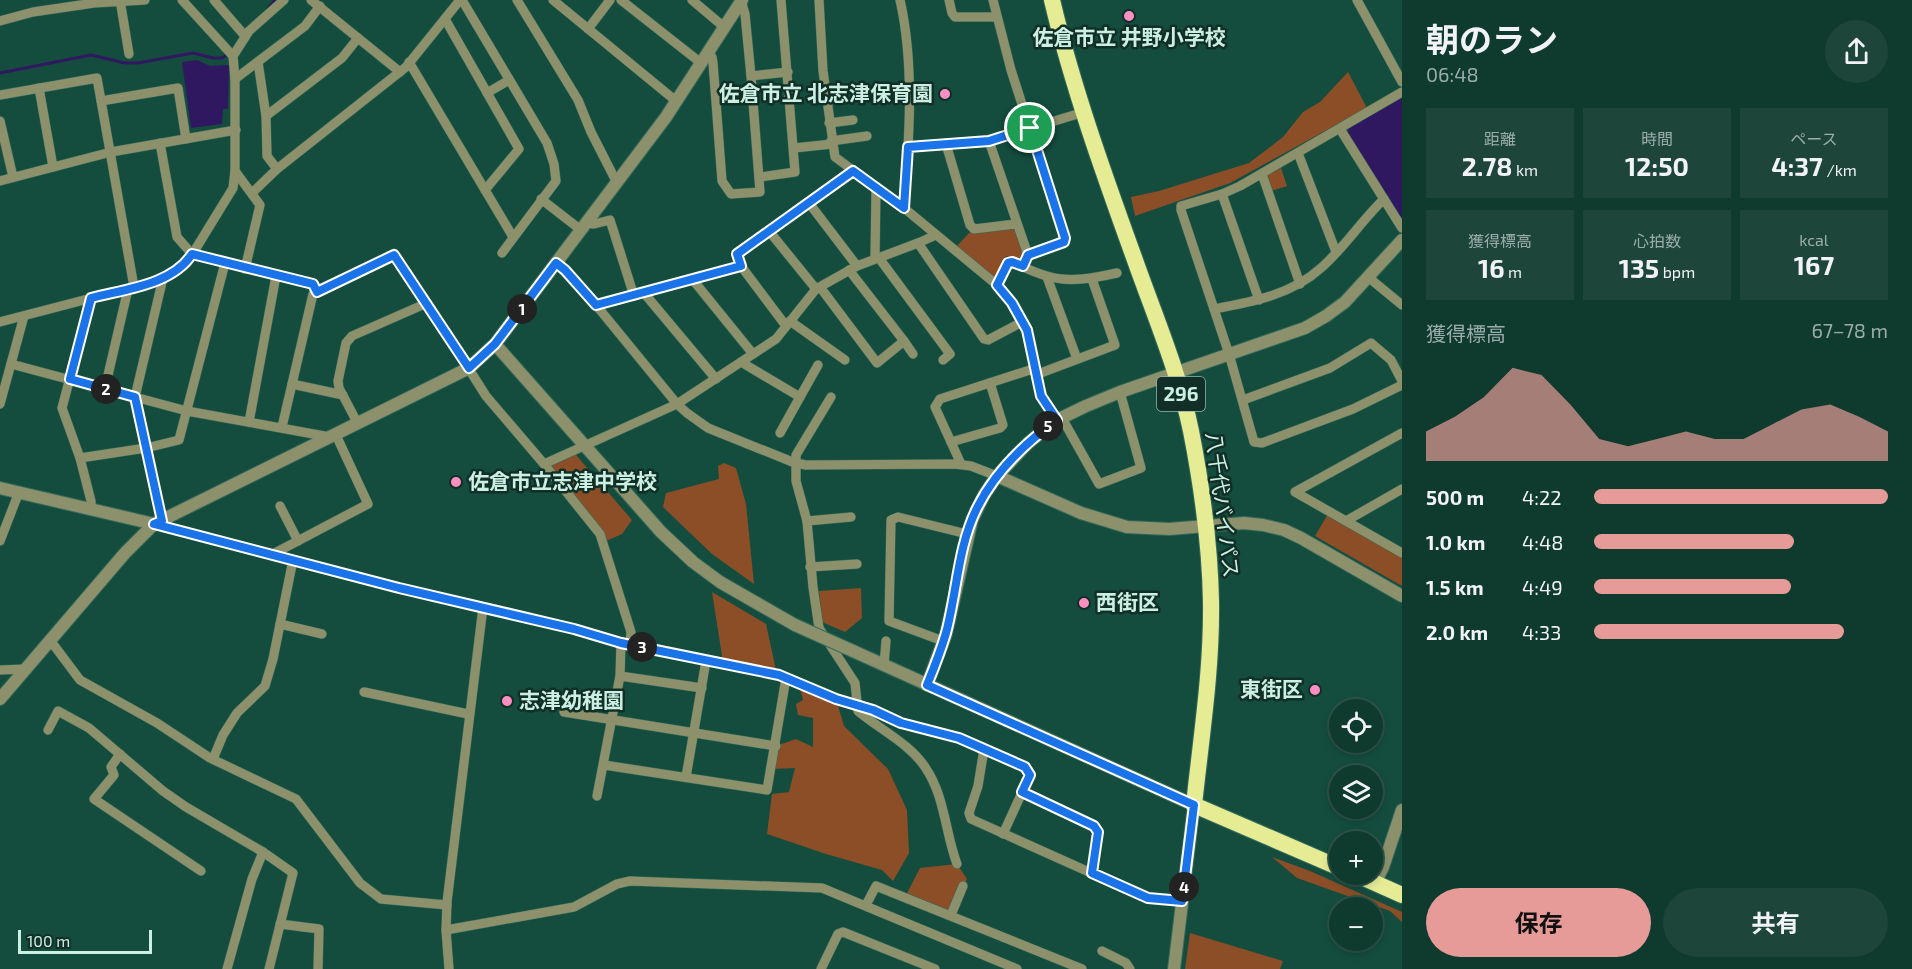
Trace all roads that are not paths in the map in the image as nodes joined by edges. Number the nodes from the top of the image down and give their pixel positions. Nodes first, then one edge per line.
1 (145, 0) edge
2 (182, 0) edge
3 (214, 0) edge
4 (311, 0) edge
5 (517, 0) edge
6 (553, 0) edge
7 (610, 0) edge
8 (621, 0) edge
9 (692, 0) edge
10 (741, 0) edge
11 (782, 0) edge
12 (819, 0) edge
13 (900, 0) edge
14 (949, 0) edge
15 (993, 0) edge
16 (1052, 0) edge
17 (1356, 0) edge
18 (120, 1) edge
19 (280, 1) edge
20 (459, 1) edge
21 (320, 6) junction
22 (997, 16) junction
23 (445, 19) junction
24 (0, 21) edge
25 (724, 27) junction
26 (588, 29) junction
27 (245, 36) junction
28 (358, 38) junction
29 (129, 54) dead end
30 (234, 56) junction
31 (704, 58) junction
32 (258, 62) junction
33 (410, 63) junction
34 (400, 72) junction
35 (788, 72) junction
36 (751, 76) junction
37 (236, 79) junction
38 (509, 80) junction
39 (1402, 82) edge
40 (39, 88) junction
41 (1402, 92) edge
42 (487, 93) junction
43 (0, 95) edge
44 (101, 101) junction
45 (676, 101) junction
46 (1084, 112) junction
47 (266, 116) junction
48 (853, 120) dead end
49 (0, 121) edge
50 (829, 123) junction
51 (1030, 128) junction
52 (1340, 129) junction
53 (236, 130) junction
54 (867, 136) dead end
55 (186, 139) junction
56 (989, 141) junction
57 (831, 142) junction
58 (160, 143) junction
59 (946, 144) junction
60 (908, 147) junction
61 (794, 148) junction
62 (111, 152) junction
63 (1298, 153) junction
64 (54, 167) junction
65 (277, 169) junction
66 (235, 171) junction
67 (853, 171) junction
68 (1262, 174) junction
69 (13, 177) junction
70 (760, 177) junction
71 (0, 181) edge
72 (617, 183) junction
73 (876, 189) junction
74 (485, 190) junction
75 (252, 193) junction
76 (1222, 194) junction
77 (541, 199) junction
78 (1384, 199) junction
79 (809, 203) junction
80 (904, 208) junction
81 (1016, 224) junction
82 (584, 227) junction
83 (1402, 228) edge
84 (770, 231) junction
85 (936, 234) junction
86 (513, 237) junction
87 (1402, 240) edge
88 (918, 243) junction
89 (1336, 252) junction
90 (502, 253) dead end
91 (192, 254) junction
92 (1028, 255) junction
93 (877, 258) junction
94 (225, 263) junction
95 (556, 263) junction
96 (741, 266) junction
97 (1023, 266) junction
98 (853, 268) junction
99 (245, 269) junction
100 (1117, 273) dead end
101 (276, 276) junction
102 (1047, 276) junction
103 (1368, 277) junction
104 (163, 278) junction
105 (1092, 279) junction
106 (693, 280) junction
107 (1300, 284) junction
108 (997, 285) junction
109 (131, 288) junction
110 (818, 288) junction
111 (317, 292) junction
112 (639, 294) junction
113 (91, 298) junction
114 (1260, 300) junction
115 (427, 303) junction
116 (596, 305) junction
117 (1402, 305) edge
118 (1214, 309) junction
119 (24, 316) junction
120 (1, 318) edge
121 (1022, 322) junction
122 (788, 324) junction
123 (904, 341) junction
124 (495, 344) junction
125 (753, 354) junction
126 (914, 354) dead end
127 (1229, 354) junction
128 (1077, 359) junction
129 (845, 360) dead end
130 (943, 360) dead end
131 (741, 362) junction
132 (11, 364) junction
133 (818, 365) dead end
134 (469, 368) junction
135 (1037, 371) junction
136 (1175, 374) junction
137 (70, 379) junction
138 (716, 379) junction
139 (990, 383) junction
140 (1402, 383) edge
141 (292, 384) junction
142 (105, 388) junction
143 (1120, 392) junction
144 (343, 395) junction
145 (135, 397) junction
146 (800, 397) junction
147 (831, 397) dead end
148 (1243, 400) junction
149 (0, 404) edge
150 (677, 404) junction
151 (187, 411) junction
152 (1059, 419) junction
153 (249, 422) junction
154 (358, 424) junction
155 (282, 427) junction
156 (780, 432) dead end
157 (1402, 434) edge
158 (333, 436) junction
159 (951, 442) junction
160 (585, 446) junction
161 (146, 448) junction
162 (80, 458) junction
163 (795, 463) junction
164 (544, 464) junction
165 (962, 464) junction
166 (997, 476) junction
167 (0, 488) edge
168 (19, 492) junction
169 (1399, 493) edge
170 (280, 506) dead end
171 (91, 509) junction
172 (851, 517) dead end
173 (807, 521) junction
174 (1346, 521) junction
175 (158, 523) junction
176 (1206, 526) junction
177 (967, 534) junction
178 (298, 540) junction
179 (0, 541) edge
180 (1402, 553) edge
181 (271, 555) junction
182 (293, 560) junction
183 (858, 564) dead end
184 (810, 567) junction
185 (1402, 596) edge
186 (483, 607) junction
187 (280, 624) junction
188 (322, 634) dead end
189 (50, 640) junction
190 (886, 641) dead end
191 (943, 641) junction
192 (625, 644) junction
193 (706, 661) junction
194 (884, 665) junction
195 (25, 669) junction
196 (0, 670) edge
197 (620, 676) junction
198 (786, 678) junction
199 (927, 685) junction
200 (702, 688) junction
201 (364, 693) dead end
202 (0, 699) edge
203 (857, 704) junction
204 (564, 712) dead end
205 (468, 714) junction
206 (612, 720) junction
207 (48, 730) dead end
208 (694, 733) junction
209 (776, 746) junction
210 (984, 749) junction
211 (120, 754) junction
212 (213, 759) junction
213 (604, 765) junction
214 (686, 777) junction
215 (1022, 792) junction
216 (597, 796) dead end
217 (1194, 805) junction
218 (1402, 810) edge
219 (1003, 834) junction
220 (263, 852) junction
221 (1329, 863) edge
222 (957, 864) dead end
223 (1383, 867) edge
224 (201, 871) dead end
225 (1092, 873) junction
226 (1380, 885) edge
227 (963, 886) dead end
228 (1402, 895) edge
229 (1182, 901) junction
230 (447, 905) junction
231 (866, 905) junction
232 (951, 915) junction
233 (280, 924) junction
234 (446, 930) junction
235 (1102, 951) dead end
236 (226, 969) edge
237 (269, 969) edge
238 (318, 969) edge
239 (450, 969) edge
240 (821, 969) edge
241 (935, 969) edge
242 (1017, 969) edge
243 (1082, 969) edge
244 (1130, 969) edge
245 (1174, 969) edge

1 - 18 street
2 - 30 street
3 - 27 street
4 - 21 street
5 - 72 street
6 - 26 street
7 - 26 street
8 - 31 street
9 - 25 street
10 - 25 street
10 - 36 street
11 - 35 street
12 - 50 street
13 - 60 street
14 - 22 street
15 - 22 street
16 - 46 highway, 八千代バイパス / 296
17 - 39 street
18 - 24 street
18 - 29 street
19 - 27 street
20 - 23 street
20 - 38 street
21 - 28 street
21 - 32 street
22 - 51 street
23 - 33 street
23 - 42 street
25 - 31 street
26 - 45 street
27 - 30 street
28 - 34 street
28 - 47 street
30 - 37 street
31 - 45 street
31 - 70 street
32 - 37 street
32 - 47 street
33 - 34 street
33 - 74 street
34 - 65 street
35 - 36 street
35 - 61 street
36 - 70 street
37 - 53 street
38 - 42 street
38 - 77 street
40 - 43 street
40 - 44 street
40 - 64 street
41 - 52 street
42 - 74 street
44 - 55 street
44 - 62 street
45 - 72 street
46 - 51 street
46 - 136 highway, 八千代バイパス / 296
47 - 65 street
48 - 50 street
49 - 69 street
50 - 57 street
51 - 56 street
51 - 92 street
52 - 63 street
52 - 78 street
53 - 55 street
53 - 66 street
54 - 57 street
55 - 58 street
56 - 59 street
56 - 81 street
57 - 61 street
57 - 67 street
58 - 62 street
58 - 91 street
59 - 60 street
59 - 81 street
60 - 80 street
61 - 70 street
62 - 64 street
62 - 109 street
63 - 68 street
63 - 89 street
64 - 69 street
65 - 75 street
66 - 75 street
66 - 91 street
67 - 73 street
67 - 79 street
68 - 76 street
68 - 107 street
69 - 71 street
72 - 82 street
73 - 80 street
73 - 93 street
74 - 86 street
75 - 99 street
76 - 114 street
76 - 118 street
77 - 82 street
77 - 86 street
78 - 83 street
78 - 89 street
79 - 84 street
79 - 98 street
80 - 85 street
81 - 92 street
82 - 95 street
82 - 112 street
84 - 96 street
84 - 110 street
85 - 88 street
85 - 108 street
86 - 90 street
87 - 103 street
88 - 93 street
88 - 121 street
89 - 107 street
91 - 94 street
91 - 104 street
92 - 97 street
93 - 98 street
93 - 130 street
94 - 99 street
94 - 151 street
95 - 116 street
95 - 124 street
96 - 106 street
96 - 122 street
97 - 102 street
97 - 108 street
98 - 110 street
98 - 123 street
99 - 101 street
100 - 105 street
101 - 111 street
101 - 153 street
102 - 105 street
102 - 128 street
103 - 117 street
103 - 127 street
104 - 109 street
104 - 145 street
105 - 128 street
106 - 112 street
106 - 125 street
107 - 114 street
108 - 121 street
109 - 113 street
109 - 142 street
110 - 122 street
110 - 123 street
111 - 115 street
111 - 141 street
112 - 116 street
112 - 138 street
113 - 119 street
113 - 137 street
114 - 118 street
115 - 134 street
115 - 144 street
116 - 150 street
118 - 127 street
119 - 120 street
119 - 132 street
121 - 135 street
122 - 125 street
122 - 129 street
123 - 126 street
124 - 134 street
124 - 160 street
125 - 131 street
127 - 136 street
127 - 148 street
128 - 135 street
131 - 138 street
131 - 146 street
132 - 137 street
132 - 149 street
133 - 146 street
134 - 154 street
134 - 164 street
135 - 139 street
135 - 152 street
136 - 143 street
136 - 176 highway, 八千代バイパス / 296
137 - 142 street
137 - 162 street
138 - 150 street
139 - 159 street
139 - 159 street
140 - 148 street
140 - 148 street
141 - 144 street
141 - 155 street
142 - 145 street
143 - 152 street
143 - 152 street
144 - 154 street
145 - 151 street
145 - 161 street
146 - 156 street
147 - 163 street
150 - 160 street
150 - 163 street
151 - 153 street
151 - 161 street
152 - 166 street
153 - 155 street
154 - 158 street
155 - 158 street
157 - 174 street
158 - 175 street
158 - 178 street
159 - 165 street
160 - 164 street
160 - 194 street, bridge
161 - 162 street
161 - 175 street
162 - 171 street
163 - 165 street
163 - 173 street
164 - 192 street
165 - 166 street
166 - 176 street
166 - 177 street
167 - 168 street
168 - 171 street
168 - 179 street
169 - 174 street
170 - 178 street
171 - 175 street
172 - 173 street
173 - 184 street
174 - 180 street
175 - 181 street
175 - 189 street
176 - 185 street
176 - 217 highway, 八千代バイパス / 296
177 - 191 street
177 - 191 street
178 - 181 street
181 - 182 street
182 - 186 street
182 - 187 street
183 - 184 street
184 - 203 street
186 - 192 street
186 - 205 street
187 - 188 street
187 - 212 street
189 - 195 street
189 - 212 street
190 - 194 street
191 - 199 street
192 - 193 street
192 - 197 street
193 - 198 street
193 - 200 street
194 - 199 street
195 - 196 street
195 - 202 street
197 - 200 street
197 - 206 street
198 - 203 street
198 - 209 street
199 - 217 street
200 - 208 street
201 - 205 street
203 - 210 street
203 - 222 street
204 - 206 street
205 - 230 street
206 - 208 street
206 - 213 street
207 - 211 street
208 - 209 street
208 - 214 street
209 - 214 street
210 - 215 street
210 - 219 street
211 - 220 street
211 - 224 street
212 - 230 street
213 - 214 street
213 - 216 street
215 - 219 street
215 - 225 street
217 - 221 highway
217 - 229 street
218 - 223 street
219 - 225 street
220 - 233 street
220 - 236 street
225 - 229 street
226 - 228 highway
227 - 232 street
229 - 245 street
230 - 234 street
231 - 232 street
231 - 234 street
231 - 242 street
232 - 243 street
233 - 237 street
233 - 238 street
234 - 239 street
235 - 244 street
240 - 241 street

